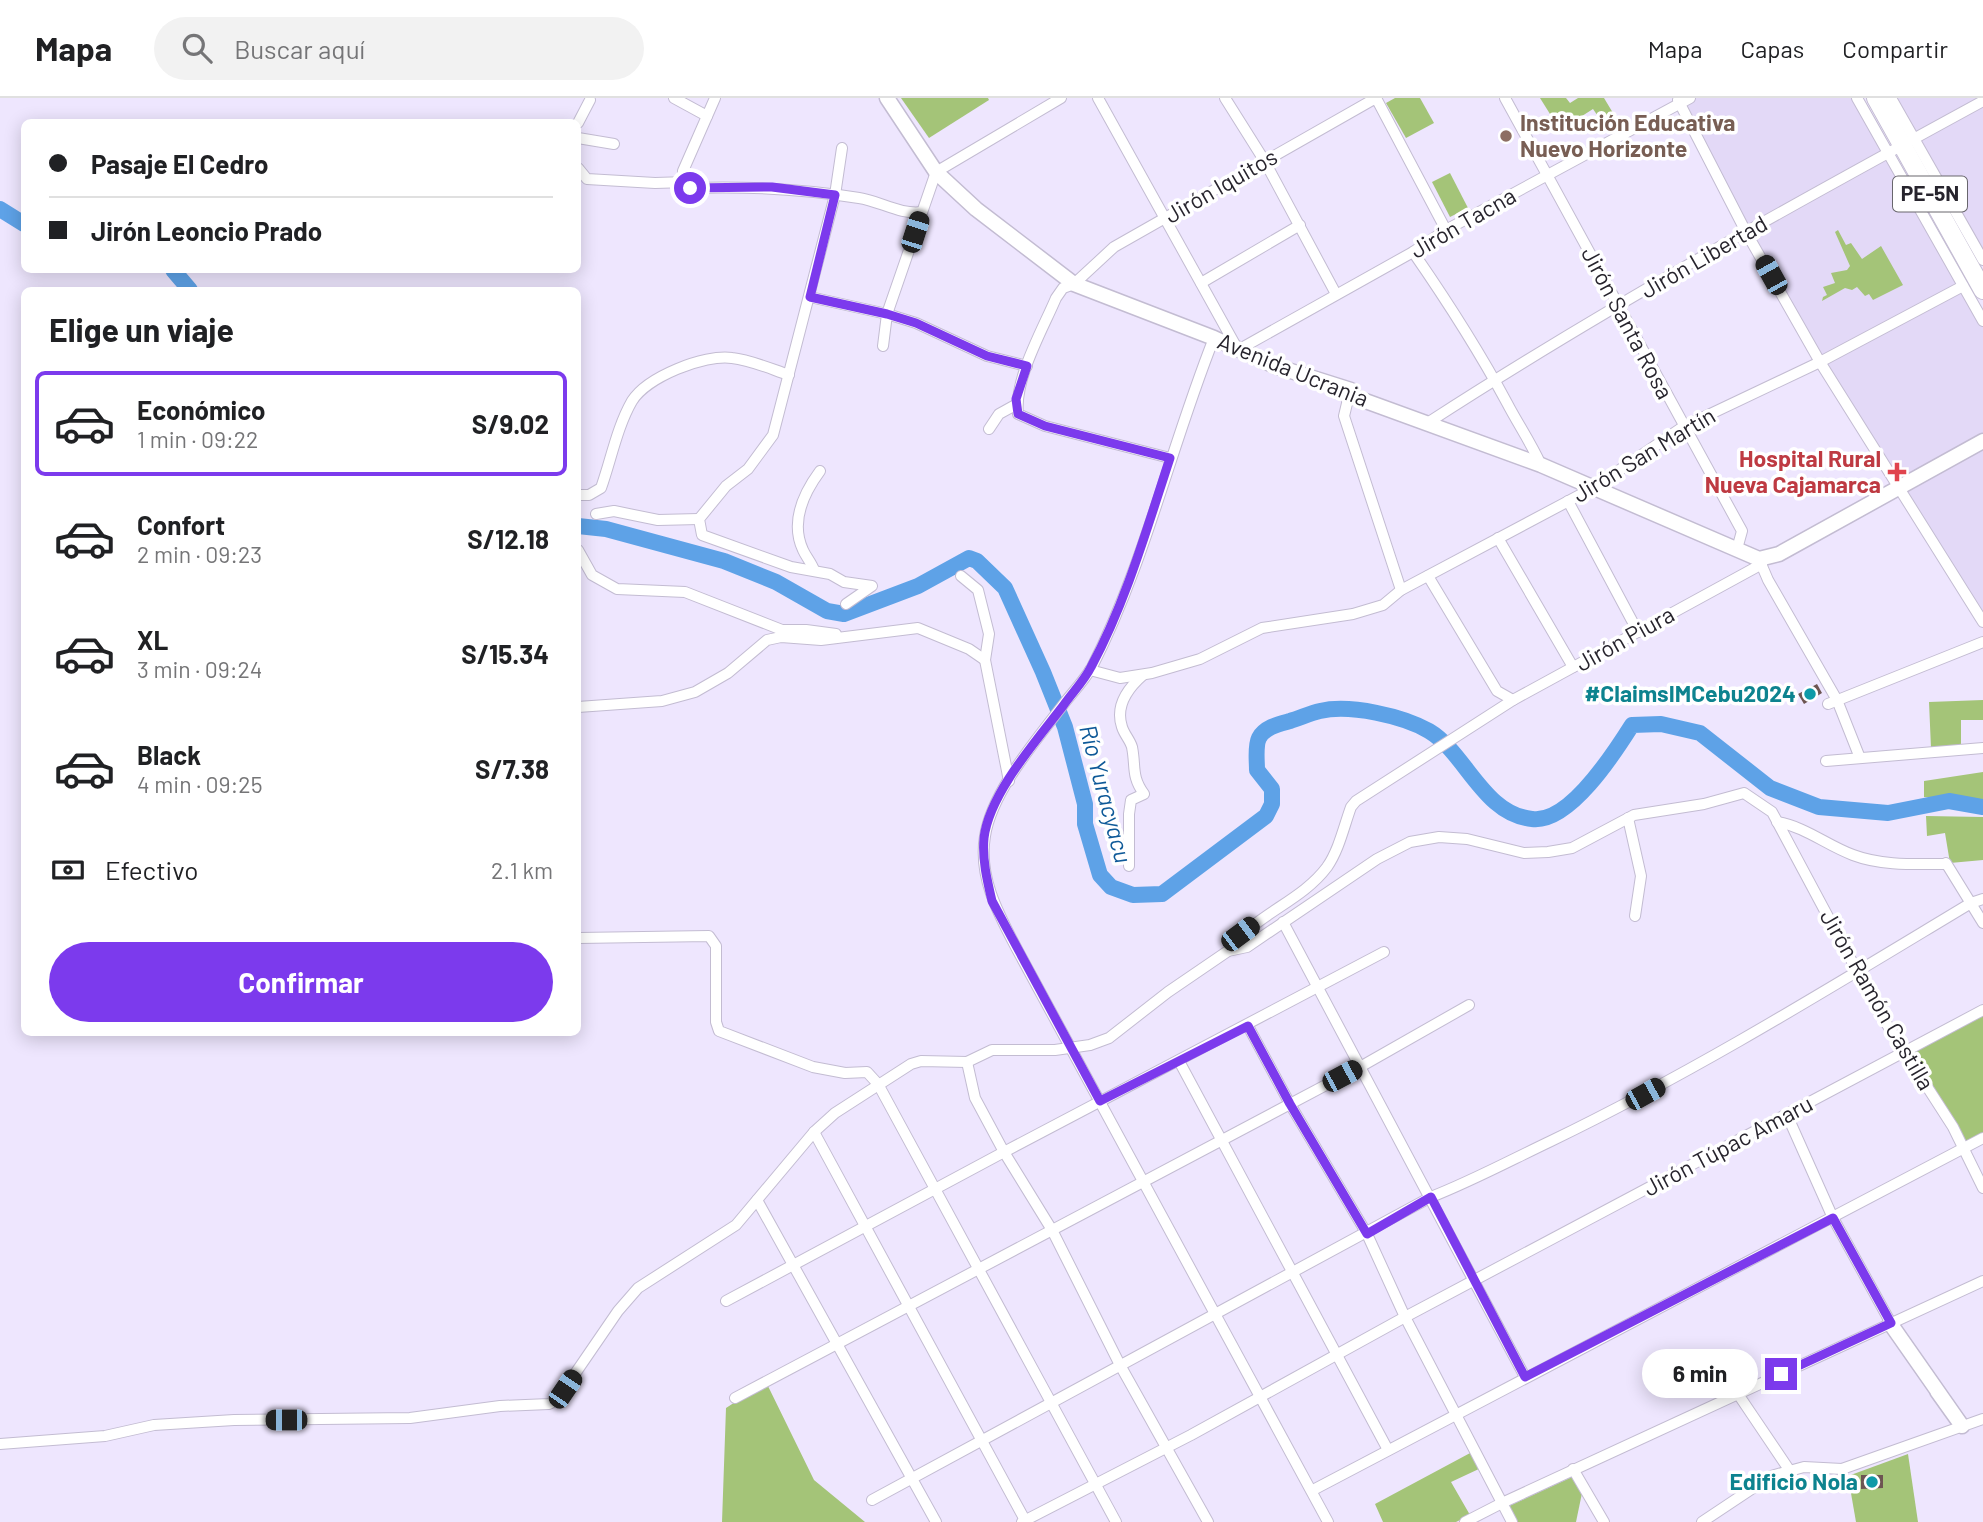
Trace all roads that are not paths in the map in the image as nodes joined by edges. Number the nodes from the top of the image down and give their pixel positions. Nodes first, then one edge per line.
1 (674, 98) edge
2 (716, 98) edge
3 (887, 98) edge
4 (1061, 98) edge
5 (1098, 98) edge
6 (1225, 98) edge
7 (1376, 98) edge
8 (1505, 98) edge
9 (1857, 98) edge
10 (1876, 98) edge
11 (1891, 98) edge
12 (590, 100) dead end
13 (1682, 100) edge
14 (1983, 101) edge
15 (707, 116) junction
16 (580, 119) edge
17 (581, 138) edge
18 (614, 144) dead end
19 (1902, 146) junction
20 (842, 148) dead end
21 (1264, 160) junction
22 (581, 172) edge
23 (936, 172) junction
24 (1547, 175) junction
25 (688, 185) junction
26 (835, 195) junction
27 (922, 212) junction
28 (1165, 218) junction
29 (1300, 225) junction
30 (1446, 230) junction
31 (1746, 232) junction
32 (1413, 252) junction
33 (1983, 260) edge
34 (1201, 283) junction
35 (1073, 284) junction
36 (1963, 286) junction
37 (1983, 290) edge
38 (1336, 294) junction
39 (810, 297) junction
40 (1620, 306) junction
41 (887, 314) junction
42 (1983, 321) edge
43 (1214, 338) junction
44 (883, 346) dead end
45 (1238, 350) junction
46 (1820, 362) junction
47 (1027, 366) junction
48 (789, 375) junction
49 (1496, 379) junction
50 (1349, 395) junction
51 (1017, 404) junction
52 (1429, 422) junction
53 (1683, 427) junction
54 (989, 429) dead end
55 (1983, 441) edge
56 (1170, 458) junction
57 (1541, 465) junction
58 (820, 471) dead end
59 (1592, 488) junction
60 (1900, 488) junction
61 (581, 495) edge
62 (1568, 501) junction
63 (596, 514) dead end
64 (699, 519) junction
65 (1498, 538) junction
66 (1737, 549) junction
67 (581, 555) edge
68 (1761, 562) junction
69 (814, 570) junction
70 (961, 576) dead end
71 (1428, 576) junction
72 (1401, 590) junction
73 (846, 604) dead end
74 (1983, 622) edge
75 (1638, 632) junction
76 (842, 639) junction
77 (1983, 642) edge
78 (985, 660) junction
79 (1573, 667) junction
80 (1090, 670) junction
81 (1144, 675) junction
82 (1513, 700) junction
83 (1832, 702) junction
84 (581, 707) edge
85 (1983, 748) edge
86 (1860, 758) junction
87 (1826, 761) dead end
88 (1009, 781) junction
89 (1775, 817) junction
90 (1628, 818) junction
91 (1129, 866) dead end
92 (1983, 899) edge
93 (1971, 903) junction
94 (1634, 916) dead end
95 (1283, 922) junction
96 (1983, 923) edge
97 (581, 938) edge
98 (1228, 951) junction
99 (1384, 952) dead end
100 (1858, 972) junction
101 (1316, 985) junction
102 (1469, 1005) dead end
103 (1983, 1010) edge
104 (1248, 1026) junction
105 (1073, 1049) junction
106 (1904, 1053) junction
107 (1179, 1061) junction
108 (968, 1062) junction
109 (1360, 1067) junction
110 (878, 1084) junction
111 (1100, 1101) junction
112 (1290, 1104) junction
113 (1787, 1115) junction
114 (814, 1132) junction
115 (1983, 1138) edge
116 (1222, 1139) junction
117 (1964, 1148) junction
118 (1004, 1152) junction
119 (1144, 1181) junction
120 (935, 1187) junction
121 (1983, 1188) edge
122 (1431, 1197) junction
123 (757, 1200) junction
124 (1833, 1218) junction
125 (866, 1226) junction
126 (1052, 1230) junction
127 (1367, 1234) junction
128 (793, 1268) junction
129 (981, 1269) junction
130 (1292, 1274) junction
131 (1983, 1281) edge
132 (1474, 1282) junction
133 (726, 1301) dead end
134 (911, 1306) junction
135 (1215, 1316) junction
136 (1405, 1317) junction
137 (1891, 1323) junction
138 (839, 1344) junction
139 (1338, 1354) junction
140 (1120, 1365) junction
141 (1525, 1377) junction
142 (1738, 1394) junction
143 (1260, 1396) junction
144 (735, 1398) dead end
145 (1050, 1402) junction
146 (1456, 1414) junction
147 (1983, 1419) edge
148 (1962, 1426) junction
149 (981, 1441) junction
150 (0, 1444) edge
151 (1168, 1447) junction
152 (1388, 1450) junction
153 (1573, 1469) junction
154 (1790, 1471) junction
155 (913, 1477) junction
156 (1096, 1482) junction
157 (1313, 1490) junction
158 (872, 1500) dead end
159 (1502, 1503) junction
160 (936, 1522) edge
161 (1024, 1522) edge
162 (1116, 1522) edge
163 (1208, 1522) edge
164 (1328, 1522) edge
165 (1465, 1522) edge
166 (1512, 1522) edge
167 (1604, 1522) edge
168 (1702, 1522) edge

1 - 15 street
2 - 15 street
3 - 23 main road, Avenida Ucrania
4 - 23 street
5 - 28 street
6 - 21 street
7 - 21 street, Jirón Iquitos
7 - 30 street
8 - 24 street, Jirón Santa Rosa
9 - 19 street
10 - 19 highway, PE-5N
11 - 19 street
12 - 16 street
13 - 24 street, Jirón Tacna
13 - 31 street
14 - 19 street, Jirón Libertad
15 - 25 street
17 - 18 street
19 - 31 street, Jirón Libertad
19 - 33 street
19 - 36 street
19 - 37 highway, PE-5N
20 - 26 street
21 - 28 street, Jirón Iquitos
21 - 29 street
22 - 25 street
23 - 27 street
23 - 35 main road, Avenida Ucrania
24 - 30 street, Jirón Tacna
24 - 40 street, Jirón Santa Rosa
25 - 26 street
26 - 27 street
26 - 39 street
27 - 41 street
28 - 34 street
28 - 35 street, Jirón Iquitos
29 - 34 street
29 - 38 street
30 - 32 street, Jirón Tacna
31 - 40 street, Jirón Libertad
31 - 46 street
32 - 38 street, Jirón Tacna
32 - 49 street
34 - 45 street
35 - 43 main road, Avenida Ucrania
35 - 47 street, Jirón Iquitos
36 - 42 street
36 - 46 street, Jirón San Martín
38 - 45 street, Jirón Tacna
39 - 41 street
39 - 48 street
40 - 49 street, Jirón Libertad
40 - 53 street, Jirón Santa Rosa
41 - 44 street
41 - 47 street
43 - 45 main road, Avenida Ucrania
43 - 56 street
45 - 50 main road, Avenida Ucrania
46 - 53 street, Jirón San Martín
46 - 60 street
47 - 51 street, Jirón Iquitos
48 - 61 street
48 - 64 street
49 - 52 street, Jirón Libertad
49 - 57 street
50 - 52 main road, Avenida Ucrania
50 - 72 street
51 - 54 street
51 - 56 street
52 - 57 main road, Avenida Ucrania
53 - 59 street, Jirón San Martín
53 - 66 street, Jirón Santa Rosa
55 - 60 main road, Jirón Piura
56 - 80 street
57 - 59 main road, Avenida Ucrania
58 - 69 street
59 - 62 street, Jirón San Martín
59 - 66 main road, Avenida Ucrania
60 - 68 main road, Jirón Piura
60 - 74 street
62 - 65 street, Jirón San Martín
62 - 75 street
63 - 64 street
64 - 69 street
65 - 71 street, Jirón San Martín
65 - 79 street
66 - 68 main road, Avenida Ucrania
67 - 76 street
68 - 75 street, Jirón Piura
68 - 83 street
69 - 73 street
70 - 78 street
71 - 72 street, Jirón San Martín
71 - 82 street
72 - 81 street, Jirón San Martín
75 - 79 street, Jirón Piura
76 - 78 street
76 - 84 street
77 - 83 street
78 - 88 street
79 - 82 street, Jirón Piura
80 - 81 street, Jirón San Martín
80 - 88 street
81 - 91 street
82 - 98 street, Jirón Piura
83 - 86 street
85 - 86 street
86 - 87 street
88 - 105 street
89 - 90 street
89 - 93 street
89 - 100 street, Jirón Ramón Castilla
90 - 94 street
90 - 95 street
92 - 93 street
93 - 96 street
93 - 100 street
95 - 98 street
95 - 101 street
97 - 110 street
98 - 105 street
99 - 101 street
100 - 106 street, Jirón Ramón Castilla
100 - 122 street
101 - 104 street
101 - 109 street
102 - 109 street
103 - 106 street, Jirón Túpac Amaru
104 - 107 street
104 - 112 street
105 - 108 street
105 - 111 street
106 - 113 street, Jirón Túpac Amaru
106 - 117 street, Jirón Ramón Castilla
107 - 111 street
107 - 116 street
108 - 110 street
108 - 118 street
109 - 112 street
109 - 122 street
110 - 114 street
110 - 120 street
111 - 118 street
111 - 119 street
112 - 116 street
112 - 127 street
113 - 124 street
113 - 132 street, Jirón Túpac Amaru
114 - 123 street
114 - 125 street
115 - 117 street
116 - 119 street
116 - 130 street
117 - 121 street, Jirón Ramón Castilla
117 - 124 street
118 - 120 street
118 - 126 street
119 - 126 street
119 - 135 street
120 - 125 street
120 - 129 street
122 - 127 street
122 - 132 street
123 - 128 street
123 - 150 street
124 - 137 street
124 - 141 street
125 - 128 street
125 - 134 street
126 - 129 street
126 - 140 street
127 - 130 street
127 - 136 street
128 - 133 street
128 - 138 street
129 - 134 street
129 - 145 street
130 - 135 street
130 - 139 street
131 - 137 street
132 - 136 street, Jirón Túpac Amaru
132 - 141 street
134 - 138 street
134 - 149 street
135 - 140 street
135 - 143 street
136 - 139 street, Jirón Túpac Amaru
136 - 146 street
137 - 142 street
137 - 148 main road
138 - 144 street
138 - 155 street
139 - 143 street, Jirón Túpac Amaru
139 - 152 street
140 - 145 street
140 - 151 street
141 - 146 street
142 - 153 street
142 - 154 street
143 - 151 street, Jirón Túpac Amaru
143 - 157 street
145 - 149 street
145 - 156 street
146 - 152 street
146 - 159 street
147 - 148 street
148 - 154 street
149 - 155 street
149 - 161 street
151 - 156 street, Jirón Túpac Amaru
151 - 163 street
152 - 157 street
153 - 159 street
153 - 167 street
154 - 168 street
155 - 158 street
155 - 160 street
156 - 161 street, Jirón Túpac Amaru
156 - 162 street
157 - 164 street
159 - 165 street
159 - 166 street

